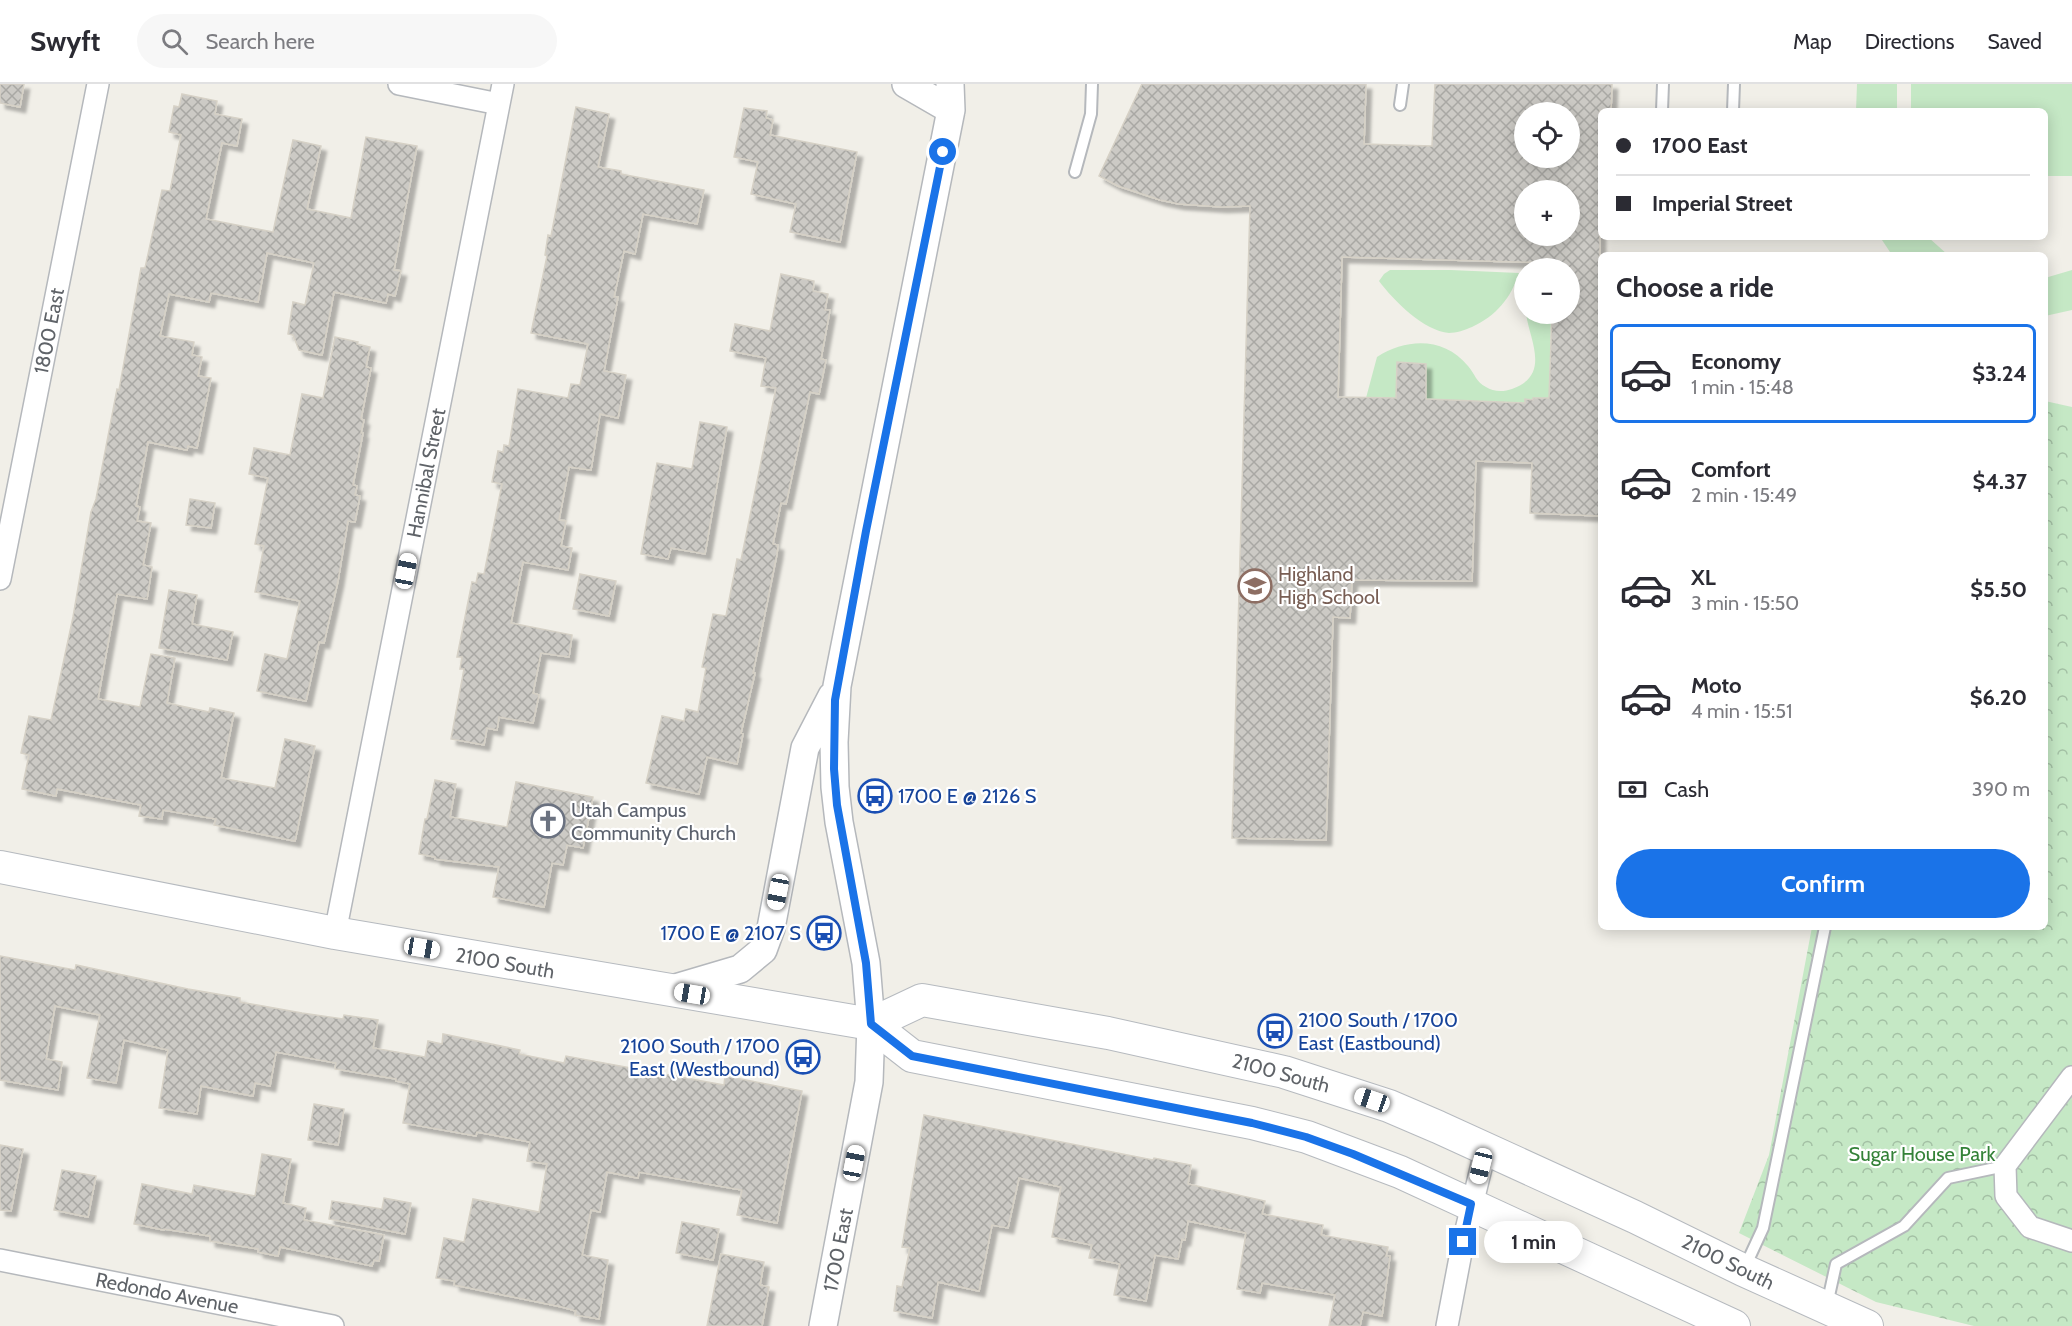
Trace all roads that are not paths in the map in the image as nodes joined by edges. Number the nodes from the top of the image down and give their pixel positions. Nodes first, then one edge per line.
1 (98, 84) edge
2 (399, 84) edge
3 (906, 84) edge
4 (964, 84) edge
5 (1092, 84) edge
6 (1403, 84) edge
7 (1663, 84) edge
8 (1734, 84) edge
9 (501, 94) edge
10 (951, 97) edge
11 (1400, 105) dead end
12 (1662, 108) edge
13 (1734, 108) edge
14 (1075, 172) dead end
15 (0, 579) edge
16 (837, 687) junction
17 (0, 867) edge
18 (1824, 930) edge
19 (335, 933) junction
20 (669, 990) junction
21 (871, 1024) junction
22 (2072, 1077) edge
23 (1486, 1148) junction
24 (2005, 1166) junction
25 (1471, 1204) junction
26 (2072, 1241) edge
27 (0, 1260) edge
28 (1743, 1270) junction
29 (1825, 1317) edge
30 (333, 1326) edge
31 (824, 1326) edge
32 (1447, 1326) edge
33 (1734, 1326) edge
34 (1867, 1326) edge

1 - 15 street, 1800 East
2 - 9 street
3 - 10 street
4 - 10 street, 1700 East
5 - 14 lane
6 - 11 lane
7 - 12 lane
8 - 13 lane
9 - 19 street, Hannibal Street
10 - 16 street, 1700 East
16 - 20 street
16 - 21 street, 1700 East
17 - 19 main road, 2100 South
18 - 28 lane
19 - 20 main road, 2100 South
20 - 21 main road, 2100 South
21 - 23 main road, 2100 South
21 - 25 main road, 2100 South
21 - 31 street, 1700 East
22 - 24 street
23 - 25 street
23 - 28 main road, 2100 South
24 - 26 street
24 - 29 lane
25 - 32 street
25 - 33 main road, 2100 South
27 - 30 street, Redondo Avenue
28 - 29 main road, 2100 South
29 - 34 main road, 2100 South

